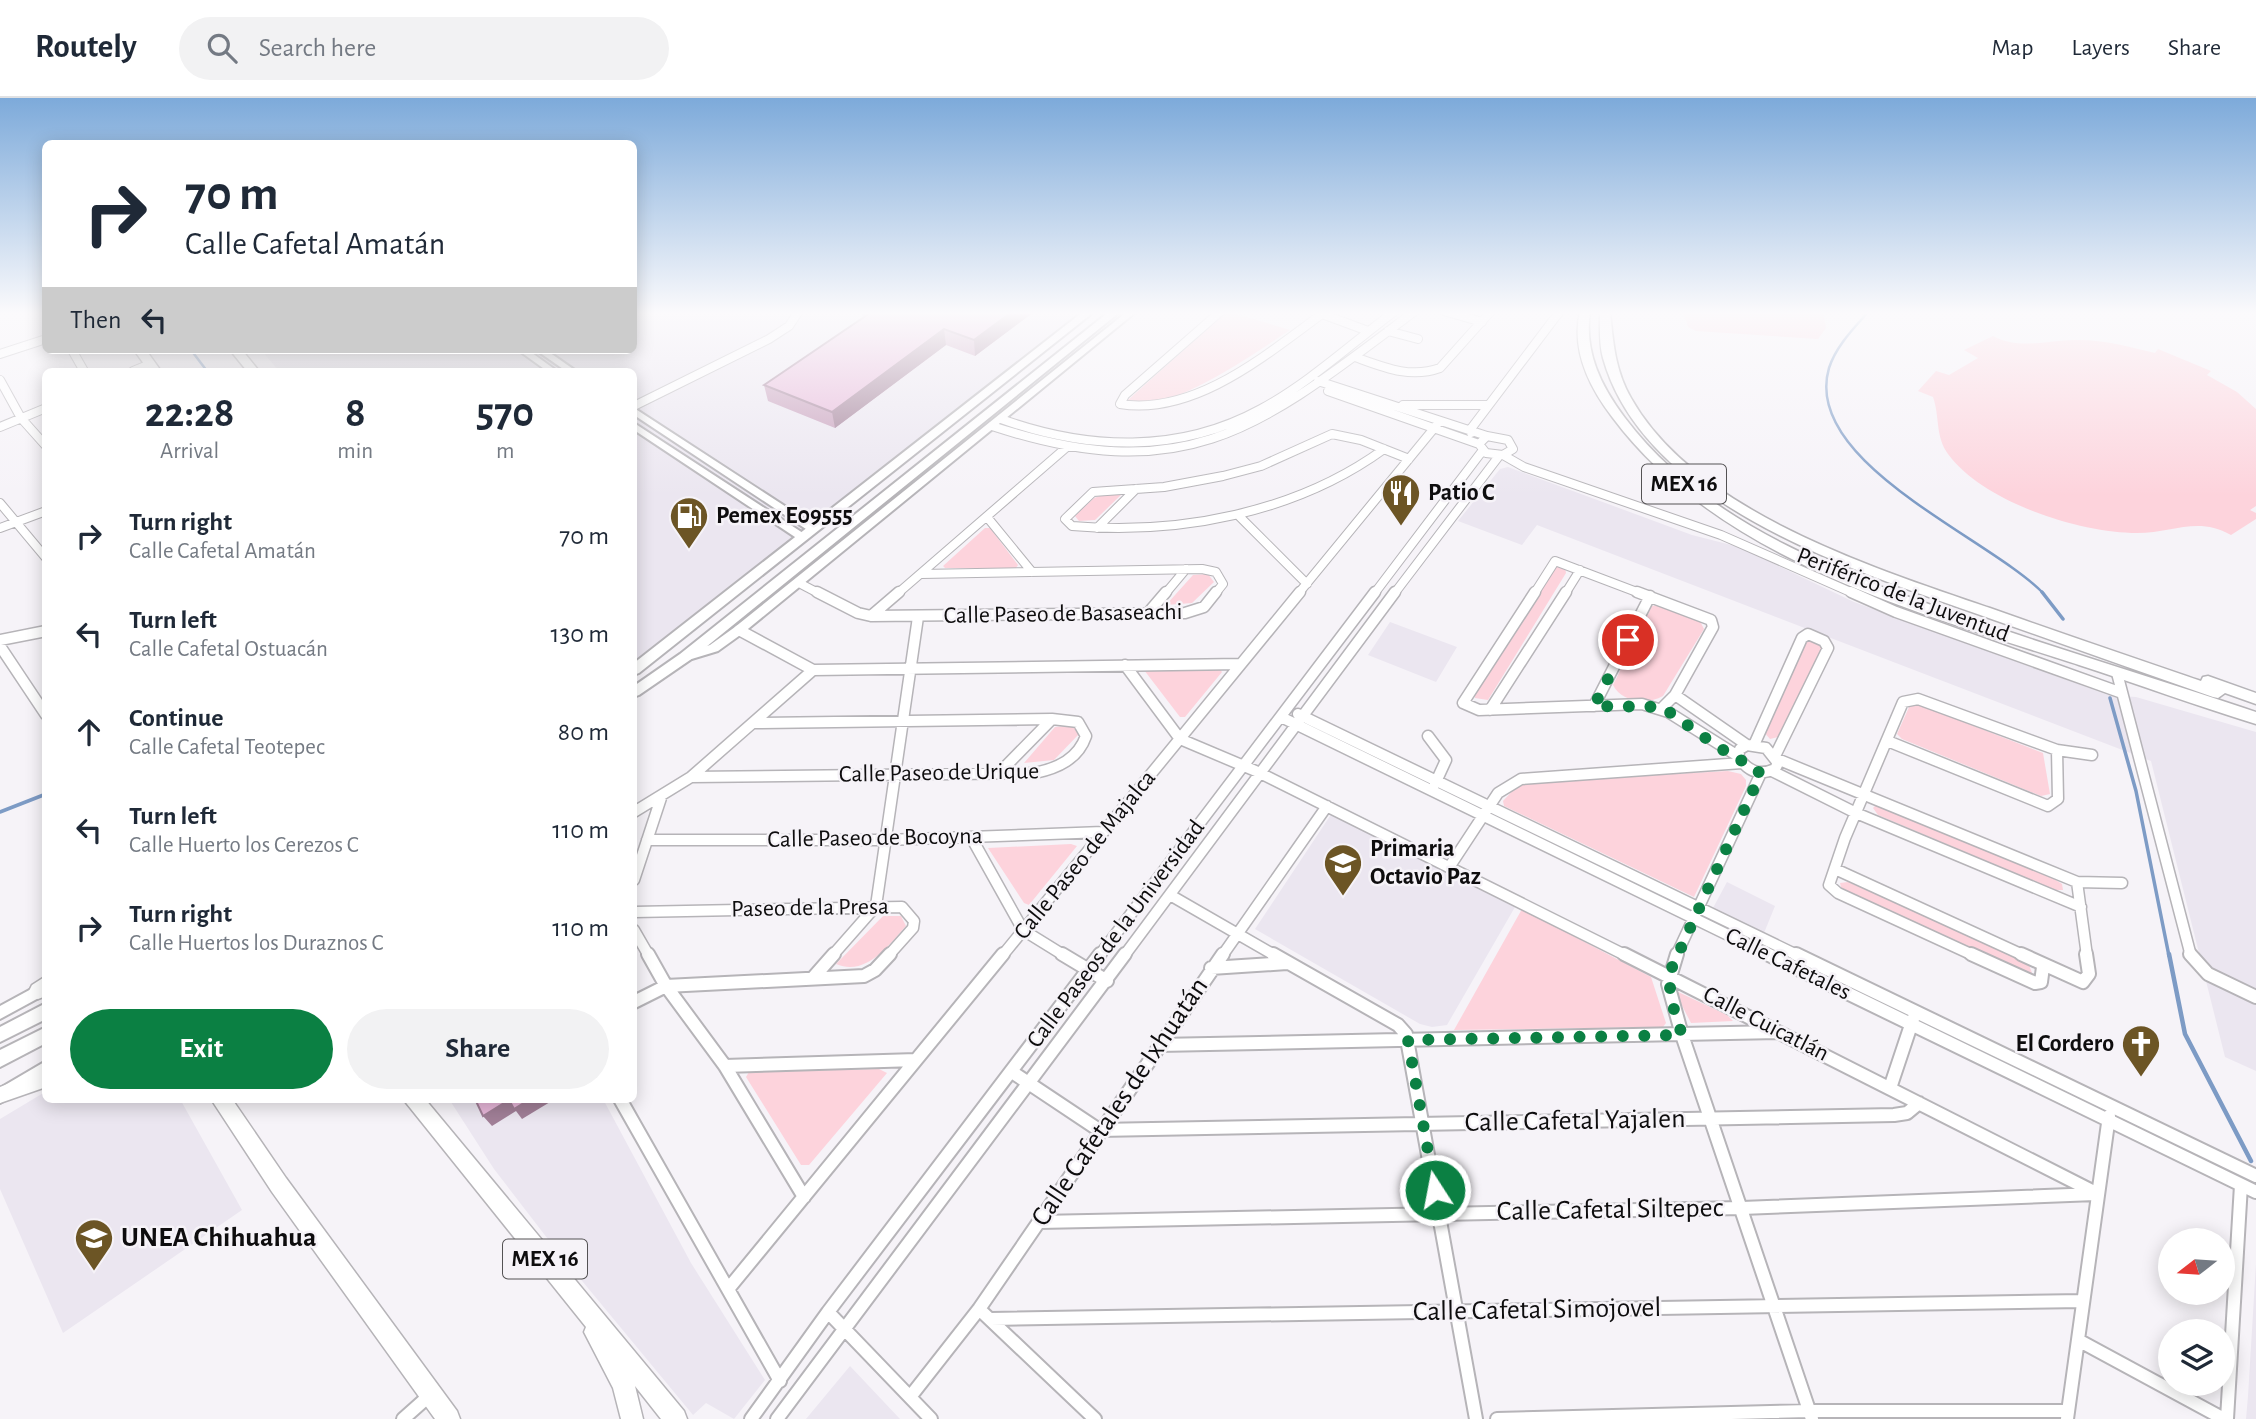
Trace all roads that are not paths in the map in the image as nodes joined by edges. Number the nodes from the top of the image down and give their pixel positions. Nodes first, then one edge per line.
1 (701, 373) edge
2 (1011, 373) edge
3 (1039, 373) edge
4 (1058, 373) edge
5 (1150, 373) edge
6 (1235, 373) edge
7 (1314, 373) edge
8 (1333, 373) edge
9 (1511, 373) edge
10 (1592, 373) edge
11 (1613, 373) edge
12 (0, 380) edge
13 (1304, 380) junction
14 (1317, 384) junction
15 (637, 405) edge
16 (1394, 405) junction
17 (1486, 405) junction
18 (42, 410) edge
19 (637, 413) edge
20 (21, 418) junction
21 (1001, 419) junction
22 (1438, 424) junction
23 (992, 426) junction
24 (0, 427) edge
25 (637, 428) edge
26 (1470, 430) junction
27 (1487, 436) junction
28 (1074, 441) junction
29 (42, 442) edge
30 (1479, 446) junction
31 (1065, 449) junction
32 (1384, 449) junction
33 (1501, 456) junction
34 (1409, 459) junction
35 (1456, 487) junction
36 (1136, 489) junction
37 (1471, 492) junction
38 (0, 503) edge
39 (42, 513) edge
40 (1238, 515) junction
41 (987, 517) junction
42 (17, 522) junction
43 (0, 528) edge
44 (813, 528) junction
45 (1097, 528) junction
46 (802, 537) junction
47 (42, 553) edge
48 (1186, 569) junction
49 (1580, 570) junction
50 (1032, 572) junction
51 (921, 575) junction
52 (1886, 578) junction
53 (799, 583) junction
54 (1307, 584) junction
55 (1377, 590) junction
56 (1391, 595) junction
57 (1650, 597) junction
58 (1148, 613) junction
59 (871, 616) junction
60 (918, 617) junction
61 (739, 630) junction
62 (42, 632) edge
63 (0, 640) edge
64 (0, 646) edge
65 (685, 657) junction
66 (1241, 664) junction
67 (1125, 665) junction
68 (909, 667) junction
69 (637, 668) edge
70 (813, 670) junction
71 (2117, 673) junction
72 (637, 690) edge
73 (2122, 693) junction
74 (1675, 695) junction
75 (2256, 699) edge
76 (1594, 706) junction
77 (1662, 707) junction
78 (2256, 708) edge
79 (42, 709) edge
80 (1490, 710) junction
81 (1285, 714) junction
82 (2256, 718) edge
83 (1052, 719) junction
84 (902, 720) junction
85 (1298, 720) junction
86 (756, 723) junction
87 (1428, 736) dead end
88 (1180, 739) junction
89 (1890, 742) junction
90 (1751, 745) junction
91 (2057, 750) junction
92 (2092, 755) dead end
93 (1776, 758) junction
94 (1740, 759) junction
95 (1243, 766) junction
96 (1258, 772) junction
97 (1767, 772) junction
98 (999, 773) junction
99 (894, 775) junction
100 (691, 777) junction
101 (1434, 786) junction
102 (1864, 794) junction
103 (662, 795) junction
104 (1327, 806) junction
105 (637, 810) edge
106 (1487, 812) junction
107 (1856, 813) junction
108 (1103, 832) junction
109 (971, 837) junction
110 (647, 840) junction
111 (886, 840) junction
112 (1450, 866) junction
113 (1835, 869) junction
114 (637, 871) edge
115 (2077, 881) junction
116 (2122, 883) dead end
117 (1170, 895) junction
118 (876, 906) junction
119 (2081, 907) junction
120 (637, 912) edge
121 (1697, 913) junction
122 (1023, 930) junction
123 (1237, 933) junction
124 (637, 935) edge
125 (1289, 963) junction
126 (2043, 967) junction
127 (1211, 968) junction
128 (1089, 971) junction
129 (1669, 974) junction
130 (812, 979) junction
131 (1107, 981) junction
132 (666, 986) junction
133 (42, 988) edge
134 (2256, 997) edge
135 (637, 1000) edge
136 (1915, 1011) junction
137 (42, 1012) edge
138 (0, 1013) edge
139 (1911, 1024) junction
140 (1781, 1032) junction
141 (0, 1035) edge
142 (1682, 1035) junction
143 (42, 1036) edge
144 (1408, 1040) junction
145 (1159, 1045) junction
146 (0, 1059) edge
147 (916, 1060) junction
148 (725, 1066) junction
149 (42, 1070) edge
150 (1012, 1072) junction
151 (42, 1080) edge
152 (1029, 1086) junction
153 (1890, 1088) junction
154 (1, 1095) edge
155 (224, 1103) edge
156 (416, 1103) edge
157 (622, 1103) edge
158 (1919, 1103) junction
159 (2110, 1105) junction
160 (1712, 1119) junction
161 (2108, 1120) junction
162 (1422, 1123) junction
163 (1100, 1129) junction
164 (2256, 1175) edge
165 (2241, 1185) junction
166 (2256, 1192) edge
167 (2098, 1194) junction
168 (804, 1197) junction
169 (1742, 1208) junction
170 (1440, 1212) junction
171 (1039, 1222) junction
172 (729, 1288) junction
173 (577, 1298) junction
174 (2083, 1301) junction
175 (1773, 1305) junction
176 (828, 1312) junction
177 (1458, 1312) junction
178 (985, 1314) junction
179 (845, 1330) junction
180 (2078, 1340) junction
181 (780, 1381) junction
182 (430, 1395) junction
183 (910, 1397) junction
184 (1811, 1415) edge
185 (2067, 1415) edge
186 (403, 1419) edge
187 (449, 1419) edge
188 (632, 1419) edge
189 (676, 1419) edge
190 (751, 1419) edge
191 (777, 1419) edge
192 (931, 1419) edge
193 (1095, 1419) edge
194 (1476, 1419) edge
195 (1497, 1419) edge
196 (2226, 1419) edge

1 - 15 street
2 - 44 main road
3 - 65 main road
4 - 21 street
5 - 6 street
7 - 13 street
8 - 14 street
9 - 17 street
10 - 71 highway, Periférico de la Juventud / MEX 16
11 - 52 highway, Periférico de la Juventud / MEX 16
12 - 20 street
13 - 14 street
13 - 28 street
14 - 16 street
14 - 22 street
14 - 31 street
16 - 17 street
16 - 22 street
17 - 26 street
18 - 20 street
19 - 44 street
20 - 24 street
20 - 29 street
21 - 23 street
21 - 28 street
22 - 26 street
22 - 30 street
22 - 34 street, Calle Paseo de Majalca
23 - 31 street
23 - 53 street
25 - 46 street
26 - 27 street
26 - 30 street
27 - 30 street, Calle Paseos de la Universidad
27 - 33 street
28 - 31 street
30 - 33 street
30 - 35 street, Calle Paseos de la Universidad
31 - 41 street
32 - 34 street
32 - 36 street
32 - 40 street
33 - 37 street, Calle Paseos de la Universidad
33 - 73 street
34 - 54 street, Calle Paseo de Majalca
35 - 37 street
35 - 55 street, Calle Paseos de la Universidad
36 - 45 street
36 - 45 street
37 - 56 street, Calle Paseos de la Universidad
38 - 42 street
39 - 42 street
40 - 45 street
40 - 54 street
41 - 50 street
41 - 51 street
42 - 43 street
42 - 47 street
44 - 46 main road
46 - 69 main road
48 - 50 street, Calle Paseo de Basaseachi
48 - 58 street
48 - 58 street, Calle Paseo de Basaseachi
49 - 57 street
49 - 80 street
49 - 80 street
50 - 51 street, Calle Paseo de Basaseachi
51 - 59 street
52 - 75 highway, MEX 16
52 - 78 highway
53 - 59 street, Calle Paseo de Basaseachi
53 - 61 street
54 - 66 street, Calle Paseo de Majalca
55 - 56 street
55 - 81 street, Calle Paseos de la Universidad
56 - 85 street, Calle Paseos de la Universidad
57 - 74 street
57 - 76 street
58 - 60 street, Calle Paseo de Basaseachi
59 - 60 street, Calle Paseo de Basaseachi
60 - 68 street
61 - 65 street
61 - 70 street
62 - 63 street
64 - 79 street
65 - 72 main road
66 - 67 street
66 - 88 street, Calle Paseo de Majalca
67 - 68 street
67 - 88 street
68 - 70 street
68 - 84 street
70 - 86 street
71 - 73 street
71 - 82 highway, Periférico de la Juventud / MEX 16
73 - 134 street
74 - 77 street
74 - 90 street
76 - 77 street
76 - 80 street
77 - 94 street
81 - 85 street, Calle Cafetales
81 - 95 street, Calle Paseos de la Universidad
83 - 84 street, Calle Paseo de Urique
83 - 98 street
83 - 98 street, Calle Paseo de Urique
84 - 86 street, Calle Paseo de Urique
84 - 99 street
85 - 96 street, Calle Paseos de la Universidad
85 - 101 street, Calle Cafetales
86 - 100 street
87 - 101 street
88 - 95 street, Calle Cuicatlán
88 - 108 street, Calle Paseo de Majalca
89 - 91 street
89 - 91 street
89 - 102 street
90 - 93 street
90 - 93 street
90 - 94 street
91 - 92 street
93 - 97 street
93 - 102 street
94 - 97 street
94 - 106 street
95 - 96 street, Calle Cuicatlán
95 - 128 street, Calle Paseos de la Universidad
96 - 104 street, Calle Cuicatlán
96 - 117 street, Calle Paseos de la Universidad
97 - 107 street
97 - 121 street
98 - 99 street, Calle Paseo de Urique
99 - 100 street, Calle Paseo de Urique
99 - 111 street
100 - 103 street
101 - 106 street, Calle Cafetales
102 - 107 street
102 - 115 street
103 - 105 street
103 - 110 street
104 - 112 street, Calle Cuicatlán
104 - 123 street, Calle Cafetales de Ixhuatán
106 - 112 street
106 - 121 street, Calle Cafetales
107 - 113 street
107 - 119 street
108 - 109 street, Calle Paseo de Bocoyna
108 - 122 street, Calle Paseo de Majalca
109 - 111 street, Calle Paseo de Bocoyna
109 - 122 street
110 - 111 street, Calle Paseo de Bocoyna
110 - 114 street
111 - 118 street
112 - 129 street, Calle Cuicatlán
113 - 126 street
113 - 126 street
115 - 116 street
115 - 119 street
117 - 123 street
117 - 131 street, Calle Paseos de la Universidad
118 - 120 street, Paseo de la Presa
118 - 130 street
118 - 130 street, Paseo de la Presa
119 - 126 street
121 - 129 street
121 - 136 street, Calle Cafetales
121 - 139 street, Calle Cafetales
122 - 128 street
122 - 147 street, Calle Paseo de Majalca
123 - 125 street
123 - 127 street, Calle Cafetales de Ixhuatán
124 - 132 street
125 - 127 street
125 - 144 street
127 - 145 street, Calle Cafetales de Ixhuatán
128 - 131 street
128 - 150 street, Calle Paseos de la Universidad
129 - 140 street, Calle Cuicatlán
129 - 142 street
130 - 132 street, Paseo de la Presa
131 - 152 street, Calle Paseos de la Universidad
132 - 135 street
132 - 148 street
133 - 138 street
136 - 139 street
136 - 159 street, Calle Cafetales
137 - 141 main road
139 - 153 street
139 - 161 street, Calle Cafetales
140 - 142 street
140 - 153 street, Calle Cuicatlán
142 - 144 street
142 - 160 street
143 - 146 main road
144 - 145 street
144 - 162 street
145 - 163 street, Calle Cafetales de Ixhuatán
147 - 148 street
147 - 168 street, Calle Paseo de Majalca
148 - 168 street
149 - 154 street
150 - 152 street
150 - 176 street, Calle Paseos de la Universidad
151 - 154 highway
152 - 163 street
152 - 179 street, Calle Paseos de la Universidad
153 - 158 street, Calle Cuicatlán
155 - 182 highway
156 - 173 highway, MEX 16
157 - 172 street
158 - 160 street, Calle Cafetal Yajalen
158 - 167 street, Calle Cuicatlán
159 - 161 street
159 - 164 street, Calle Cafetales
160 - 162 street, Calle Cafetal Yajalen
160 - 169 street
161 - 165 street, Calle Cafetales
161 - 167 street
162 - 163 street, Calle Cafetal Yajalen
162 - 170 street
163 - 171 street, Calle Cafetales de Ixhuatán
165 - 166 street, Calle Cafetales
165 - 196 street
167 - 169 street, Calle Cafetal Siltepec
167 - 174 street
168 - 172 street, Calle Paseo de Majalca
169 - 170 street, Calle Cafetal Siltepec
169 - 175 street
170 - 171 street, Calle Cafetal Siltepec
170 - 177 street
171 - 178 street, Calle Cafetales de Ixhuatán
172 - 181 street
173 - 188 highway
173 - 189 highway, MEX 16
174 - 175 street, Calle Cafetal Simojovel
174 - 180 street
175 - 177 street, Calle Cafetal Simojovel
175 - 184 street
176 - 179 street
176 - 181 street, Calle Paseos de la Universidad
177 - 178 street, Calle Cafetal Simojovel
177 - 194 street
178 - 183 street, Calle Cafetales de Ixhuatán
178 - 193 street
179 - 183 street
179 - 191 street, Calle Paseos de la Universidad
180 - 185 street
180 - 196 street
181 - 190 street, Calle Paseos de la Universidad
182 - 186 street
182 - 187 highway
183 - 192 street
184 - 185 street
184 - 195 street

